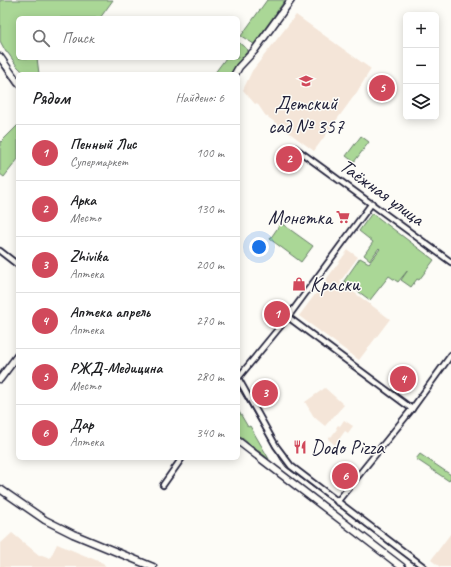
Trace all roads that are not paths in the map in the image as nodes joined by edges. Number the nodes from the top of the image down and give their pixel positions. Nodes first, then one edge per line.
1 (291, 0) edge
2 (0, 57) edge
3 (236, 72) edge
4 (16, 80) edge
5 (295, 148) dead end
6 (372, 203) junction
7 (0, 251) edge
8 (451, 262) edge
9 (16, 263) edge
10 (288, 317) junction
11 (451, 355) edge
12 (16, 358) edge
13 (449, 363) edge
14 (240, 376) edge
15 (0, 379) edge
16 (240, 381) edge
17 (412, 409) junction
18 (240, 443) edge
19 (181, 460) edge
20 (163, 485) dead end
21 (0, 489) edge
22 (337, 502) junction
23 (153, 567) edge
24 (402, 567) edge
25 (424, 567) edge

1 - 3 street
2 - 4 street
5 - 6 street, Таёжная улица
6 - 8 street, Таёжная улица
6 - 10 street
7 - 9 street
10 - 14 street
10 - 17 street
11 - 13 street
12 - 15 street
13 - 17 street
16 - 22 street
17 - 22 street
18 - 24 street
19 - 20 street
21 - 23 street
22 - 25 street

